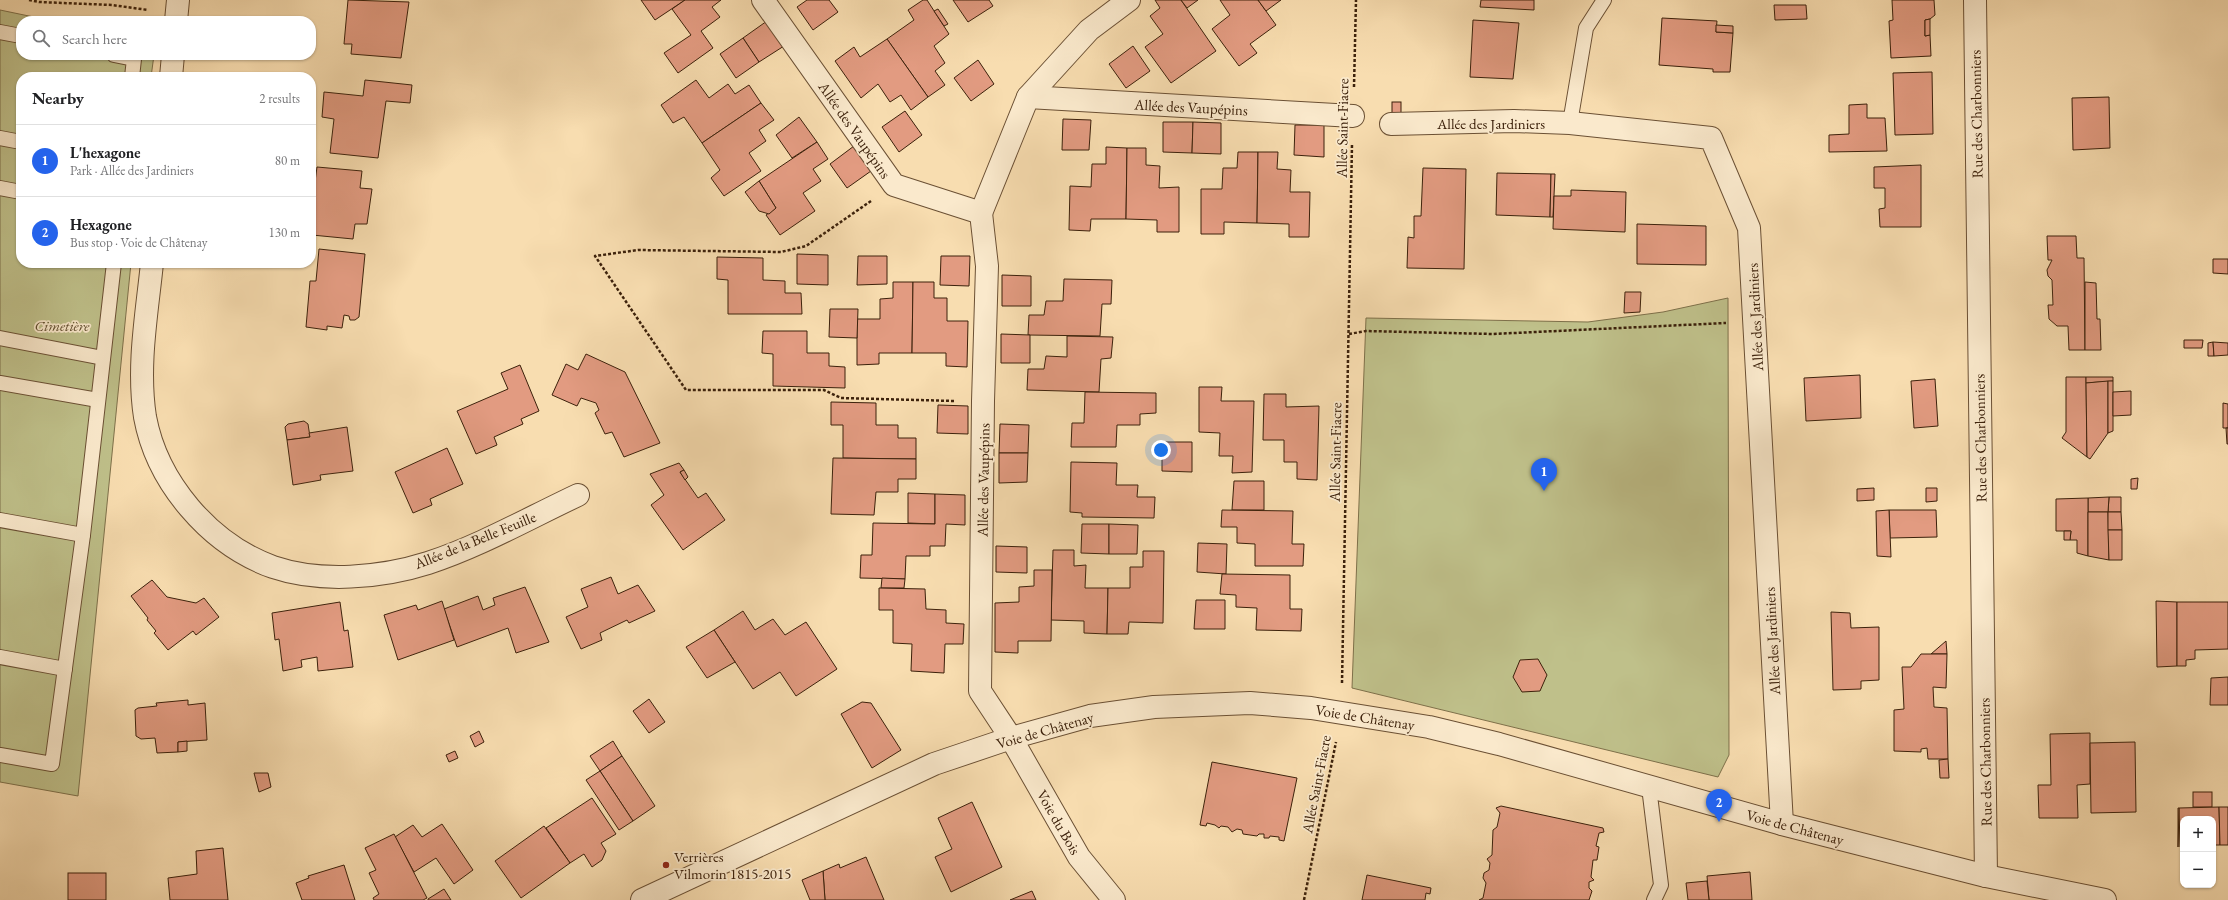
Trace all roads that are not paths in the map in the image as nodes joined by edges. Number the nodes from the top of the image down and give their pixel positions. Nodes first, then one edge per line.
1 (763, 0) edge
2 (1129, 0) edge
3 (1604, 0) edge
4 (1975, 0) edge
5 (0, 32) edge
6 (16, 35) edge
7 (134, 60) edge
8 (173, 60) edge
9 (133, 72) edge
10 (171, 72) edge
11 (1028, 97) junction
12 (1353, 116) road end
13 (1570, 123) junction
14 (1392, 124) dead end
15 (0, 138) edge
16 (16, 141) edge
17 (0, 188) edge
18 (16, 191) edge
19 (981, 213) junction
20 (113, 268) edge
21 (152, 268) edge
22 (0, 338) edge
23 (103, 358) junction
24 (0, 383) edge
25 (98, 400) junction
26 (578, 495) dead end
27 (0, 520) edge
28 (83, 535) junction
29 (0, 657) edge
30 (65, 669) junction
31 (1011, 738) junction
32 (0, 755) edge
33 (1649, 787) junction
34 (1782, 824) junction
35 (1986, 876) junction
36 (642, 900) edge
37 (1114, 900) edge
38 (1654, 900) edge
39 (2105, 900) edge

1 - 19 street, Allée des Vaupépins
2 - 11 street, Allée des Vaupépins
3 - 13 lane
4 - 35 street, Rue des Charbonniers
5 - 6 lane
7 - 9 lane
8 - 10 street
11 - 12 street, Allée des Vaupépins
11 - 19 street, Allée des Vaupépins
13 - 14 street, Allée des Jardiniers
13 - 34 street, Allée des Jardiniers
15 - 16 lane
17 - 18 lane
19 - 31 street, Allée des Vaupépins
20 - 23 lane
21 - 26 street, Allée de la Belle Feuille
22 - 23 lane
23 - 25 lane
24 - 25 lane
25 - 28 lane
27 - 28 lane
28 - 30 lane
29 - 30 lane
30 - 32 lane
31 - 33 street, Voie de Châtenay
31 - 36 street, Voie de Châtenay
31 - 37 street, Voie du Bois
33 - 34 street, Voie de Châtenay
33 - 38 lane
34 - 35 street, Voie de Châtenay
35 - 39 street, Voie de Châtenay

